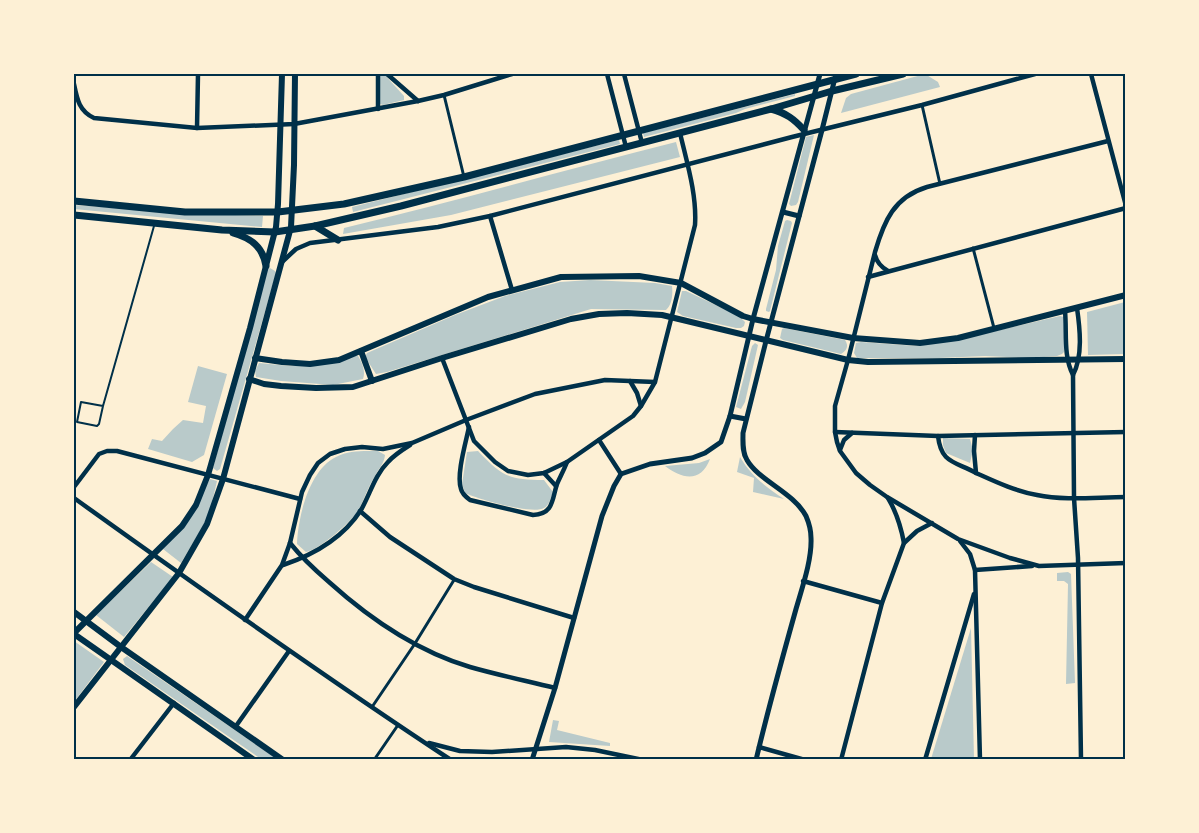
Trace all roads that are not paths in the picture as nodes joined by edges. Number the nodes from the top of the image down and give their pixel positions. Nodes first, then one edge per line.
1 (198, 74) edge
2 (282, 74) edge
3 (295, 74) edge
4 (378, 74) edge
5 (387, 74) edge
6 (484, 74) edge
7 (512, 74) edge
8 (607, 74) edge
9 (624, 74) edge
10 (820, 74) edge
11 (856, 74) edge
12 (903, 74) edge
13 (1035, 74) edge
14 (1091, 74) edge
15 (835, 76) edge
16 (483, 82) junction
17 (74, 84) edge
18 (817, 84) junction
19 (832, 91) junction
20 (444, 95) junction
21 (814, 97) junction
22 (418, 101) junction
23 (922, 105) junction
24 (378, 109) junction
25 (771, 109) junction
26 (294, 124) junction
27 (281, 125) junction
28 (197, 128) junction
29 (639, 130) junction
30 (822, 130) junction
31 (804, 133) junction
32 (680, 134) junction
33 (623, 135) junction
34 (1108, 141) junction
35 (642, 143) junction
36 (626, 147) junction
37 (688, 165) junction
38 (279, 171) junction
39 (294, 171) junction
40 (464, 177) junction
41 (940, 184) junction
42 (74, 201) edge
43 (344, 204) junction
44 (1125, 207) edge
45 (293, 211) junction
46 (278, 212) junction
47 (783, 212) junction
48 (74, 215) edge
49 (490, 216) junction
50 (799, 216) junction
51 (346, 220) junction
52 (154, 224) junction
53 (315, 226) junction
54 (222, 230) junction
55 (290, 231) junction
56 (275, 232) junction
57 (338, 240) junction
58 (973, 248) junction
59 (875, 252) junction
60 (267, 264) junction
61 (281, 264) junction
62 (888, 271) junction
63 (868, 277) junction
64 (681, 283) junction
65 (512, 290) junction
66 (1125, 295) edge
67 (1077, 308) junction
68 (1065, 311) junction
69 (671, 317) junction
70 (753, 319) junction
71 (771, 323) junction
72 (994, 329) junction
73 (748, 336) junction
74 (854, 338) junction
75 (766, 341) junction
76 (361, 351) junction
77 (255, 358) junction
78 (442, 358) junction
79 (1125, 359) edge
80 (848, 360) junction
81 (1068, 360) junction
82 (1078, 360) junction
83 (1074, 375) junction
84 (249, 380) junction
85 (372, 381) junction
86 (630, 381) junction
87 (655, 382) junction
88 (102, 406) junction
89 (641, 406) junction
90 (730, 416) junction
91 (746, 419) junction
92 (466, 420) junction
93 (469, 427) junction
94 (835, 432) junction
95 (855, 432) junction
96 (1125, 432) edge
97 (1075, 434) junction
98 (975, 435) junction
99 (938, 436) junction
100 (599, 440) junction
101 (412, 443) junction
102 (382, 449) junction
103 (840, 450) junction
104 (567, 462) junction
105 (386, 463) junction
106 (544, 473) junction
107 (976, 473) junction
108 (621, 474) junction
109 (208, 475) junction
110 (223, 479) junction
111 (556, 486) junction
112 (74, 488) edge
113 (887, 497) junction
114 (1125, 497) edge
115 (74, 498) edge
116 (1074, 498) junction
117 (300, 499) junction
118 (360, 511) junction
119 (932, 523) junction
120 (958, 539) junction
121 (290, 543) junction
122 (904, 543) junction
123 (153, 554) junction
124 (302, 558) junction
125 (1125, 563) edge
126 (282, 565) junction
127 (1078, 565) junction
128 (1040, 566) junction
129 (975, 570) junction
130 (179, 573) junction
131 (454, 579) junction
132 (803, 581) junction
133 (975, 589) junction
134 (882, 603) junction
135 (74, 612) edge
136 (574, 618) junction
137 (86, 620) junction
138 (245, 620) junction
139 (74, 633) edge
140 (414, 645) junction
141 (121, 647) junction
142 (289, 651) junction
143 (111, 660) junction
144 (555, 688) junction
145 (174, 703) junction
146 (74, 707) edge
147 (372, 707) junction
148 (398, 725) junction
149 (236, 726) junction
150 (424, 741) junction
151 (759, 747) junction
152 (537, 748) junction
153 (130, 759) edge
154 (253, 759) edge
155 (284, 759) edge
156 (374, 759) edge
157 (451, 759) edge
158 (532, 759) edge
159 (643, 759) edge
160 (756, 759) edge
161 (804, 759) edge
162 (841, 759) edge
163 (925, 759) edge
164 (980, 759) edge
165 (1080, 759) edge

1 - 28 street
2 - 27 main road
3 - 26 main road
4 - 24 street
5 - 22 street
6 - 16 street
7 - 16 street
8 - 33 street
9 - 29 street
10 - 18 street
11 - 15 main road
12 - 19 main road
13 - 23 street
14 - 34 street
15 - 18 main road
15 - 19 street
16 - 20 street
17 - 28 street
18 - 21 street
18 - 29 main road
19 - 21 main road
19 - 30 street
20 - 22 street
20 - 40 street
21 - 25 main road
21 - 31 street
22 - 24 street
23 - 30 street
23 - 41 street
24 - 26 street
25 - 31 main road
25 - 32 main road
26 - 27 street
26 - 39 main road
27 - 28 street
27 - 38 main road
29 - 33 main road
29 - 35 street
30 - 31 street
30 - 50 street
31 - 37 street
31 - 47 street
32 - 35 main road
32 - 37 street
33 - 36 street
33 - 40 main road
34 - 41 street
34 - 44 street
35 - 36 main road
36 - 51 main road
37 - 49 street
37 - 64 street
38 - 39 main road
38 - 46 main road
39 - 45 main road
40 - 43 main road
41 - 59 street
42 - 46 main road
43 - 45 main road
43 - 51 main road
44 - 58 street
45 - 46 main road
45 - 55 main road
46 - 56 main road
47 - 50 street
47 - 70 street
48 - 52 main road
49 - 57 street
49 - 65 street
50 - 71 street
51 - 53 main road
52 - 54 main road
52 - 88 lane
53 - 55 main road
53 - 57 main road
54 - 56 main road
54 - 60 main road
55 - 56 main road
55 - 61 main road
56 - 60 main road
57 - 61 street
58 - 62 street
58 - 72 street
59 - 62 street
59 - 63 street
60 - 61 main road
60 - 109 main road
61 - 77 main road
62 - 63 street
63 - 74 street
64 - 65 main road
64 - 69 street
64 - 70 main road
65 - 76 main road
66 - 67 main road
67 - 68 main road
67 - 82 street
68 - 72 main road
68 - 81 street
69 - 73 main road
69 - 78 main road
69 - 87 street
70 - 71 main road
70 - 73 street
71 - 74 main road
71 - 75 street
72 - 74 main road
73 - 75 main road
73 - 90 street
74 - 80 street
75 - 80 main road
75 - 91 street
76 - 77 main road
76 - 85 main road
77 - 84 main road
78 - 85 main road
78 - 92 street
79 - 82 main road
80 - 81 main road
80 - 94 street
81 - 82 main road
81 - 83 street
82 - 83 street
83 - 97 street
84 - 85 main road
84 - 110 main road
86 - 87 street
86 - 89 street
86 - 92 street
87 - 89 street
88 - 88 lane
89 - 100 street
90 - 91 street
90 - 108 street
91 - 132 street
92 - 93 street
92 - 101 street
93 - 106 street
93 - 111 street
94 - 95 street
94 - 103 street
95 - 99 street
95 - 103 street
96 - 97 street
97 - 98 street
97 - 116 street
98 - 99 street
98 - 107 street
99 - 107 street
100 - 104 street
100 - 108 street
101 - 102 street
101 - 105 street
102 - 105 street
102 - 117 street
103 - 113 street
104 - 106 street
104 - 111 street
105 - 118 street
106 - 111 street
107 - 116 street
108 - 136 street
109 - 110 street
109 - 112 street
109 - 123 main road
110 - 117 street
110 - 130 main road
113 - 119 street
113 - 122 street
114 - 116 street
115 - 123 street
116 - 127 street
117 - 121 street
118 - 124 street
118 - 131 street
119 - 120 street
119 - 122 street
120 - 128 street
120 - 129 street
121 - 124 street
121 - 126 street
122 - 134 street
123 - 130 street
123 - 137 main road
124 - 126 street
124 - 140 street
125 - 127 street
126 - 138 street
127 - 128 street
127 - 165 street
128 - 129 street
129 - 133 street
130 - 138 street
130 - 141 main road
131 - 136 street
131 - 140 street
132 - 134 street
132 - 151 street
133 - 163 street
133 - 164 street
134 - 162 street
135 - 137 main road
136 - 144 street
137 - 139 main road
137 - 141 main road
138 - 142 street
139 - 143 main road
140 - 144 street
140 - 147 street
141 - 143 main road
141 - 149 main road
142 - 147 street
142 - 149 street
143 - 145 main road
143 - 146 main road
144 - 152 street
145 - 153 street
145 - 154 main road
147 - 148 street
148 - 150 street
148 - 156 street
149 - 155 main road
150 - 152 street
150 - 157 street
151 - 160 street
151 - 161 street
152 - 158 street
152 - 159 street

